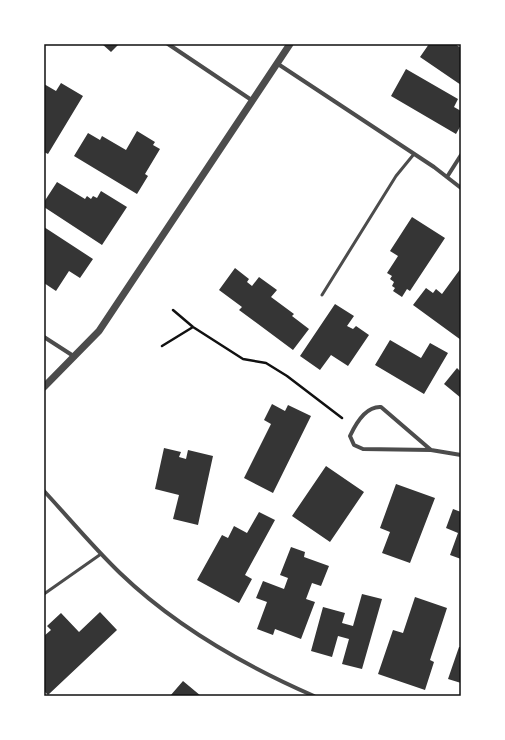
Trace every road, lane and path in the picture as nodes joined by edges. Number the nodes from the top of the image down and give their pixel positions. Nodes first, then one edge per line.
1 (168, 44) edge
2 (290, 44) edge
3 (278, 64) junction
4 (253, 101) junction
5 (414, 154) junction
6 (461, 155) edge
7 (447, 177) junction
8 (461, 188) edge
9 (322, 295) dead end
10 (173, 310) dead end
11 (193, 327) junction
12 (44, 337) edge
13 (162, 346) dead end
14 (75, 357) junction
15 (44, 387) edge
16 (342, 418) dead end
17 (431, 450) junction
18 (461, 455) edge
19 (44, 491) edge
20 (101, 554) junction
21 (44, 594) edge
22 (314, 696) edge

1 - 4 street
2 - 3 street
3 - 4 street
3 - 5 street
4 - 14 street
5 - 7 street
5 - 9 lane
6 - 7 street
7 - 8 street
10 - 11 path
11 - 13 path
11 - 16 path
12 - 14 street
14 - 15 street
17 - 17 street
17 - 18 street
19 - 20 street
20 - 21 lane
20 - 22 street

